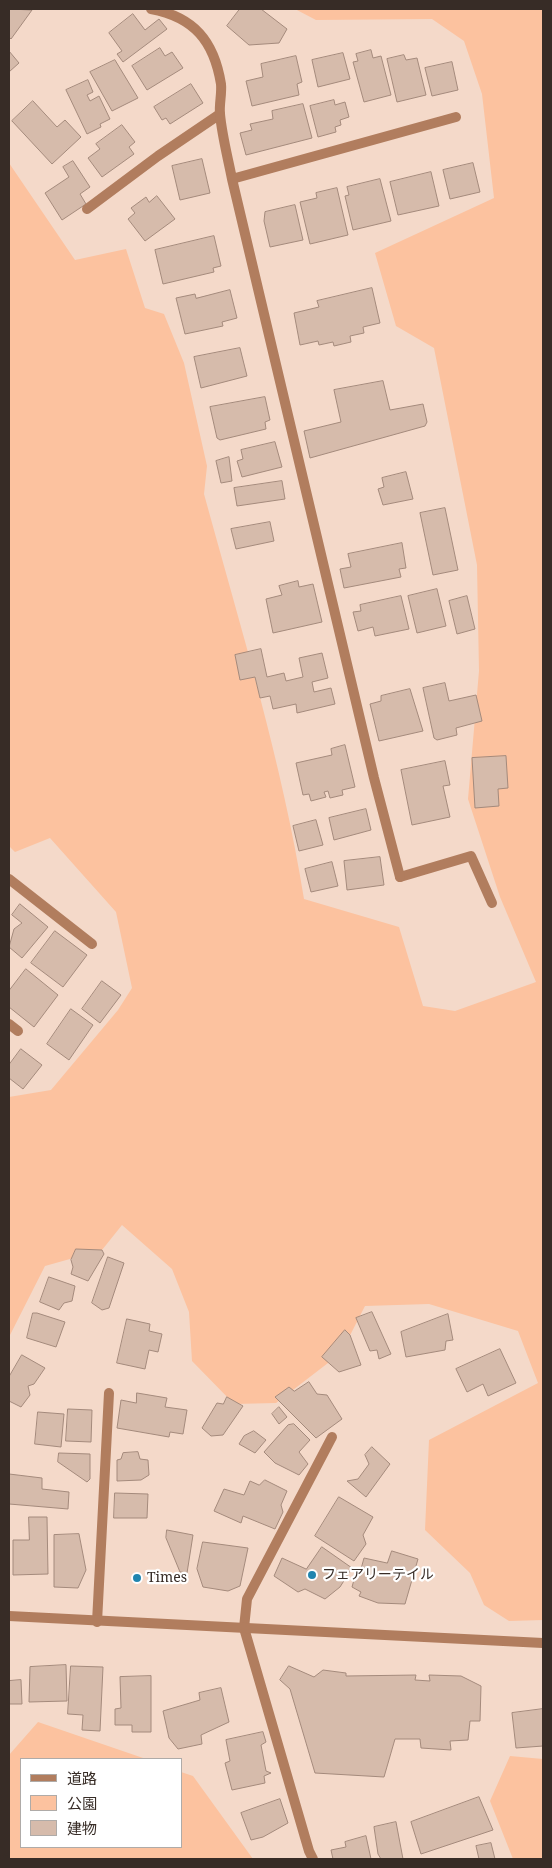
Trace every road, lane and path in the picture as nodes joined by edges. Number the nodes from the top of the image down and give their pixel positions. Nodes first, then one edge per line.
1 (151, 9) edge
2 (220, 114) junction
3 (456, 117) dead end
4 (232, 179) junction
5 (87, 210) dead end
6 (9, 879) edge
7 (492, 903) dead end
8 (92, 944) dead end
9 (9, 1024) edge
10 (18, 1031) dead end
11 (109, 1393) dead end
12 (332, 1437) dead end
13 (9, 1616) edge
14 (97, 1622) junction
15 (244, 1628) junction
16 (543, 1643) edge
17 (313, 1859) edge

1 - 2 street
2 - 4 street
2 - 5 street
3 - 4 street
4 - 7 street
6 - 8 street
9 - 10 street
11 - 14 street
12 - 15 street
13 - 14 street
14 - 15 street
15 - 16 street
15 - 17 street

